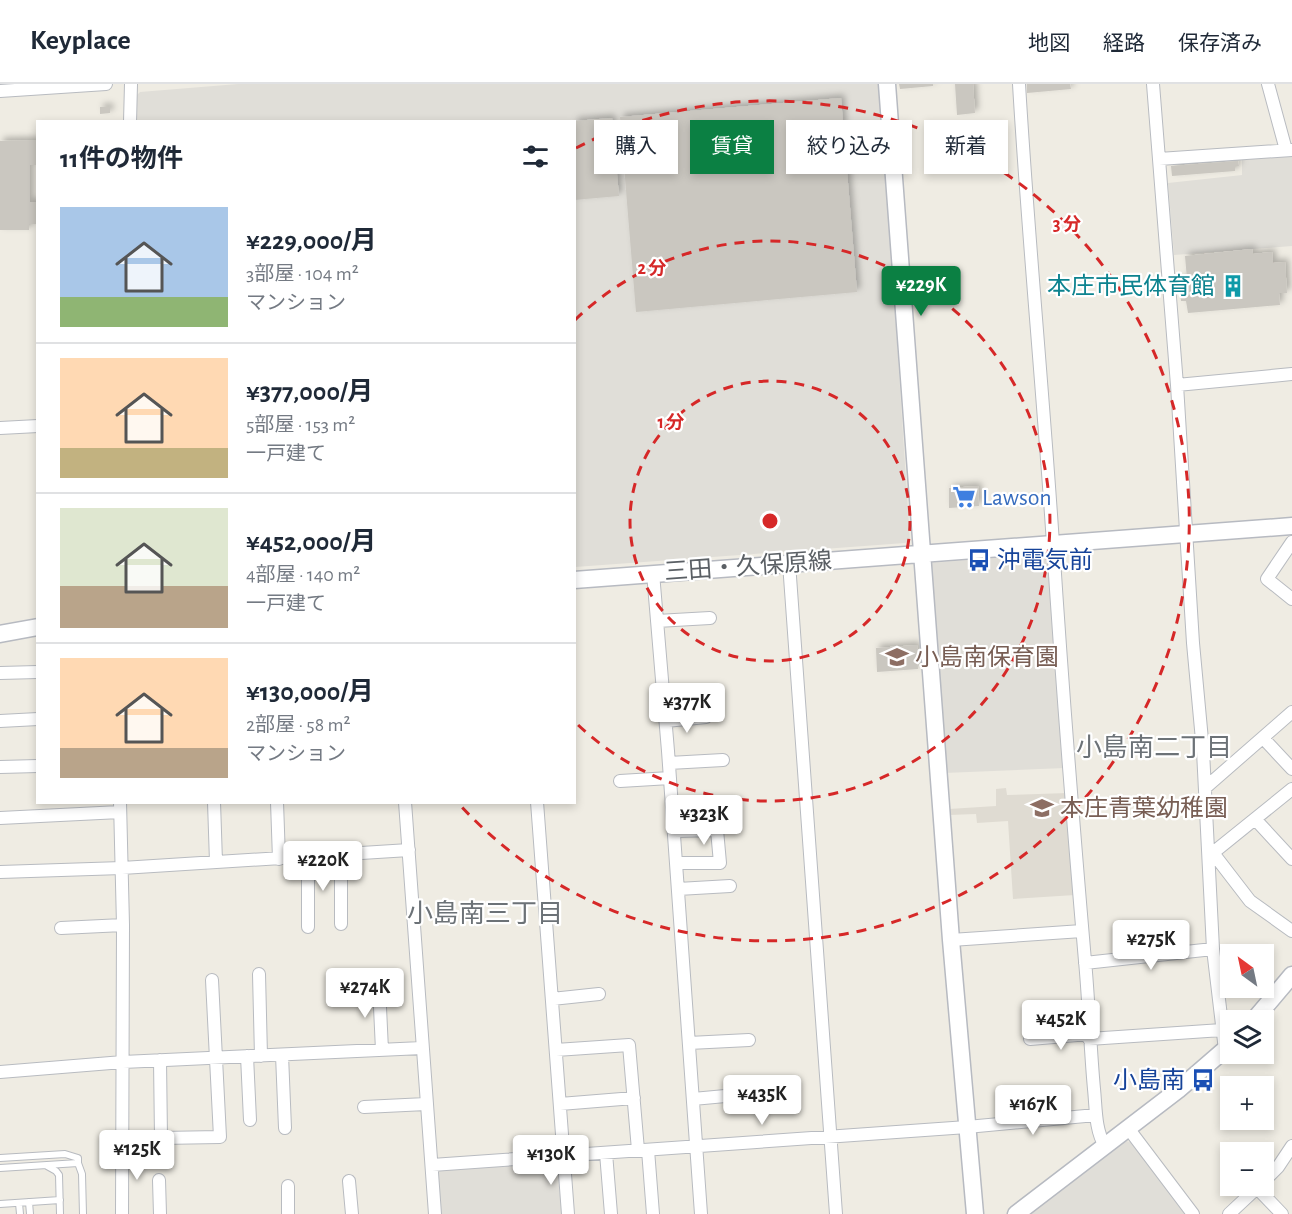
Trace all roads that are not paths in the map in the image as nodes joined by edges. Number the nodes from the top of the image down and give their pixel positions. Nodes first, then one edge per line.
1 (106, 84) edge
2 (130, 84) edge
3 (887, 84) edge
4 (1019, 84) edge
5 (1153, 84) edge
6 (1268, 84) edge
7 (0, 91) edge
8 (130, 120) edge
9 (1289, 150) edge
10 (1160, 159) junction
11 (1292, 374) edge
12 (1177, 385) junction
13 (36, 426) edge
14 (0, 428) edge
15 (1292, 526) edge
16 (1186, 534) junction
17 (1292, 542) edge
18 (1053, 544) junction
19 (921, 553) junction
20 (789, 563) junction
21 (654, 573) junction
22 (576, 580) edge
23 (1292, 599) edge
24 (710, 618) dead end
25 (657, 621) junction
26 (36, 627) edge
27 (0, 634) edge
28 (36, 672) edge
29 (0, 674) edge
30 (1292, 712) edge
31 (706, 717) dead end
32 (36, 719) edge
33 (0, 721) edge
34 (666, 721) junction
35 (1264, 739) junction
36 (723, 760) dead end
37 (669, 763) junction
38 (36, 766) edge
39 (0, 767) edge
40 (1292, 769) edge
41 (670, 778) junction
42 (620, 781) dead end
43 (1205, 788) junction
44 (1292, 789) edge
45 (214, 804) edge
46 (277, 804) edge
47 (405, 804) edge
48 (537, 804) edge
49 (120, 807) edge
50 (0, 818) edge
51 (1255, 819) junction
52 (674, 831) junction
53 (409, 850) junction
54 (1211, 855) junction
55 (341, 856) junction
56 (308, 857) junction
57 (279, 859) junction
58 (1292, 859) edge
59 (216, 862) junction
60 (676, 863) junction
61 (122, 868) junction
62 (0, 872) edge
63 (729, 886) dead end
64 (678, 889) junction
65 (341, 924) dead end
66 (123, 926) junction
67 (308, 927) dead end
68 (61, 928) dead end
69 (1082, 931) junction
70 (1292, 931) edge
71 (951, 940) junction
72 (1213, 949) junction
73 (1085, 963) junction
74 (259, 974) dead end
75 (1292, 975) edge
76 (213, 980) dead end
77 (379, 986) dead end
78 (599, 994) dead end
79 (552, 999) junction
80 (1221, 1010) edge
81 (1262, 1010) edge
82 (1089, 1037) junction
83 (1030, 1039) dead end
84 (749, 1040) dead end
85 (1220, 1042) edge
86 (689, 1043) junction
87 (1220, 1047) edge
88 (422, 1048) junction
89 (382, 1050) junction
90 (556, 1050) junction
91 (282, 1055) junction
92 (247, 1056) junction
93 (261, 1056) junction
94 (215, 1058) junction
95 (160, 1060) junction
96 (123, 1062) junction
97 (0, 1072) edge
98 (736, 1095) dead end
99 (634, 1098) junction
100 (693, 1099) junction
101 (426, 1104) junction
102 (560, 1104) junction
103 (364, 1107) dead end
104 (1096, 1115) junction
105 (249, 1120) dead end
106 (967, 1127) junction
107 (285, 1128) dead end
108 (1128, 1128) junction
109 (830, 1136) junction
110 (1105, 1146) junction
111 (1292, 1146) edge
112 (696, 1147) junction
113 (643, 1150) junction
114 (606, 1153) junction
115 (564, 1155) junction
116 (0, 1158) edge
117 (78, 1163) junction
118 (44, 1165) junction
119 (432, 1165) junction
120 (0, 1168) edge
121 (1274, 1171) edge
122 (159, 1180) dead end
123 (349, 1180) dead end
124 (288, 1186) dead end
125 (1248, 1196) edge
126 (1267, 1196) edge
127 (60, 1200) junction
128 (29, 1202) junction
129 (19, 1203) junction
130 (0, 1204) edge
131 (1278, 1213) edge
132 (20, 1214) edge
133 (30, 1214) edge
134 (60, 1214) edge
135 (83, 1214) edge
136 (122, 1214) edge
137 (160, 1214) edge
138 (288, 1214) edge
139 (352, 1214) edge
140 (435, 1214) edge
141 (568, 1214) edge
142 (611, 1214) edge
143 (654, 1214) edge
144 (701, 1214) edge
145 (836, 1214) edge
146 (975, 1214) edge
147 (1016, 1214) edge
148 (1193, 1214) edge
149 (1229, 1214) edge

1 - 7 street
2 - 8 street
3 - 19 street
4 - 18 street
5 - 10 street
6 - 9 street
9 - 10 street
10 - 12 street
11 - 12 street
12 - 16 street
13 - 14 street
15 - 16 street, 三田・久保原線
16 - 18 street, 三田・久保原線
16 - 43 street
17 - 23 street
18 - 19 street, 三田・久保原線
18 - 69 street
19 - 20 street, 三田・久保原線
19 - 71 street
20 - 21 street, 三田・久保原線
20 - 109 street
21 - 22 street, 三田・久保原線
21 - 25 street
24 - 25 street
25 - 34 street
26 - 27 street
28 - 29 street
30 - 35 street
31 - 34 street
32 - 33 street
34 - 37 street
35 - 40 street
35 - 43 street
36 - 37 street
37 - 41 street
38 - 39 street
41 - 42 street
41 - 52 street
43 - 54 street
44 - 51 street
45 - 59 street
46 - 57 street
47 - 53 street
48 - 79 street
49 - 50 street
49 - 61 street
51 - 54 street
51 - 58 street
52 - 60 street
52 - 60 street
53 - 55 street
53 - 88 street
54 - 70 street
54 - 72 street
55 - 56 street
55 - 65 street
56 - 57 street
56 - 67 street
57 - 59 street
59 - 61 street
60 - 64 street
61 - 62 street
61 - 66 street
63 - 64 street
64 - 86 street
66 - 68 street
66 - 96 street
69 - 71 street
69 - 73 street
71 - 106 street
72 - 73 street
72 - 80 street
73 - 82 street
74 - 93 street
75 - 81 street
76 - 94 street
77 - 89 street
78 - 79 street
79 - 90 street
82 - 83 street
82 - 85 street
82 - 104 street
84 - 86 street
86 - 100 street
87 - 108 street
88 - 89 street
88 - 101 street
89 - 91 street
90 - 99 street
90 - 102 street
91 - 93 street
91 - 107 street
92 - 93 street
92 - 94 street
92 - 105 street
94 - 95 street
94 - 95 street
95 - 96 street
96 - 97 street
96 - 136 street
98 - 100 street
99 - 102 street
99 - 113 street
100 - 112 street
101 - 103 street
101 - 119 street
102 - 115 street
104 - 106 street
104 - 110 street
106 - 109 street
106 - 146 street
108 - 110 street
108 - 148 street
109 - 112 street
109 - 145 street
110 - 147 street
111 - 121 street
112 - 113 street
112 - 144 street
113 - 114 street
113 - 143 street
114 - 115 street
114 - 142 street
115 - 119 street
115 - 141 street
116 - 117 lane
117 - 118 lane
117 - 135 lane
118 - 120 lane
118 - 127 lane
119 - 140 street
122 - 137 street
123 - 139 street
124 - 138 street
125 - 149 street
126 - 131 street
127 - 128 lane
127 - 134 lane
128 - 129 lane
128 - 133 lane
129 - 130 lane
129 - 132 lane

